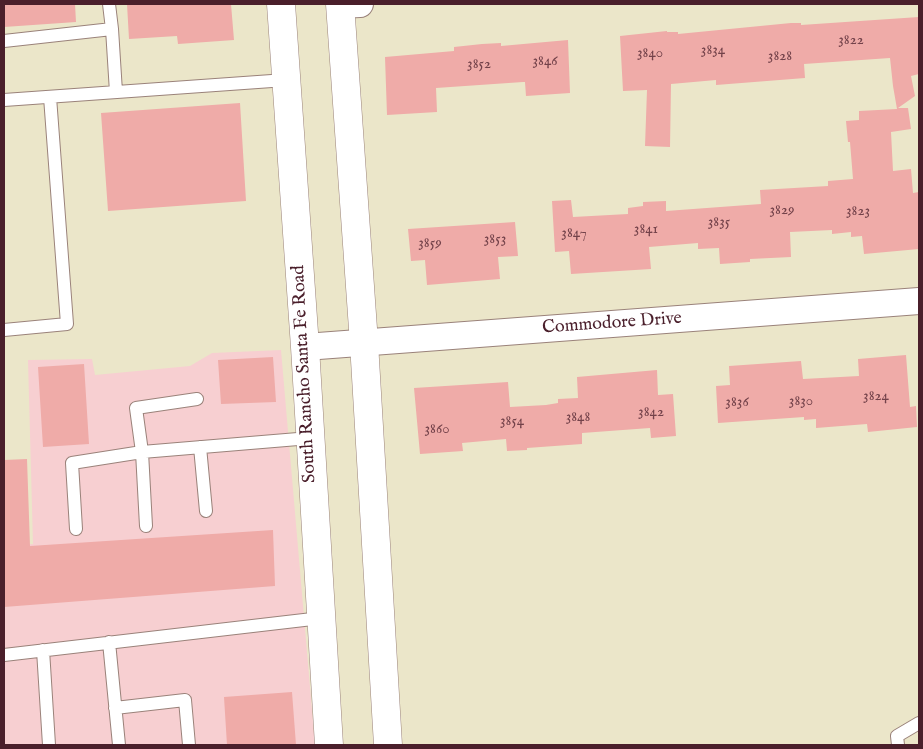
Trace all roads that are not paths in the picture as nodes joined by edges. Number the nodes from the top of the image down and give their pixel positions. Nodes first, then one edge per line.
1 (109, 4) edge
2 (281, 4) edge
3 (346, 4) edge
4 (112, 29) junction
5 (4, 41) edge
6 (286, 80) junction
7 (116, 92) junction
8 (50, 97) junction
9 (4, 100) edge
10 (919, 301) edge
11 (4, 330) edge
12 (364, 343) junction
13 (304, 347) junction
14 (197, 399) dead end
15 (310, 438) junction
16 (200, 447) junction
17 (142, 452) junction
18 (206, 511) dead end
19 (146, 526) dead end
20 (76, 529) dead end
21 (321, 618) junction
22 (108, 642) junction
23 (43, 650) junction
24 (4, 655) edge
25 (115, 708) junction
26 (919, 723) edge
27 (49, 745) edge
28 (119, 745) edge
29 (189, 745) edge
30 (329, 745) edge
31 (388, 745) edge
32 (898, 745) edge

1 - 4 lane
2 - 6 main road, South Rancho Santa Fe Road
3 - 12 main road
4 - 5 lane
4 - 7 lane
6 - 7 lane
6 - 13 main road, South Rancho Santa Fe Road
7 - 8 lane
8 - 9 lane
8 - 11 lane
10 - 12 street, Commodore Drive
12 - 13 street, Commodore Drive
12 - 31 main road
13 - 15 main road, South Rancho Santa Fe Road
14 - 17 lane
15 - 16 lane
15 - 21 main road, South Rancho Santa Fe Road
16 - 17 lane
16 - 18 lane
17 - 19 lane
17 - 20 lane
21 - 22 lane
21 - 30 main road, South Rancho Santa Fe Road
22 - 23 lane
22 - 25 lane
23 - 24 lane
23 - 27 lane
25 - 28 lane
25 - 29 lane
26 - 32 lane

